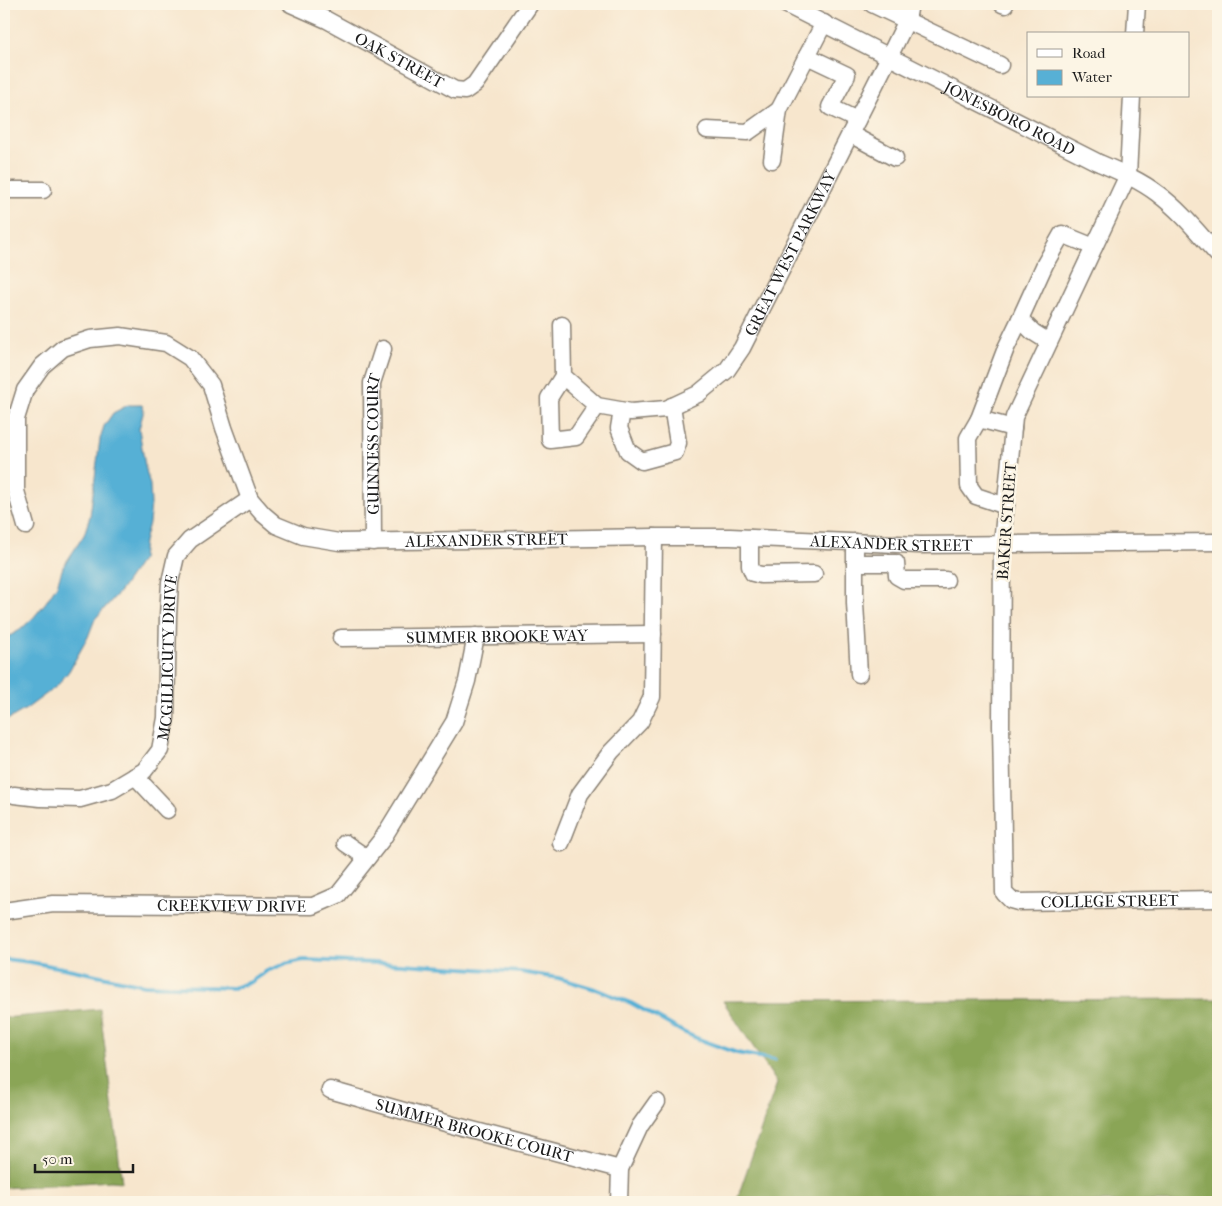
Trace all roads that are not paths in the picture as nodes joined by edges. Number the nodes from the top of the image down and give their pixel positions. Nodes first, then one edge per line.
1 (291, 4) edge
2 (530, 4) edge
3 (785, 4) edge
4 (872, 4) edge
5 (910, 4) edge
6 (1137, 4) edge
7 (908, 20) junction
8 (824, 23) junction
9 (1135, 32) edge
10 (807, 56) junction
11 (889, 57) junction
12 (1000, 65) dead end
13 (1132, 98) edge
14 (779, 110) junction
15 (854, 127) junction
16 (707, 130) dead end
17 (895, 158) dead end
18 (772, 160) dead end
19 (1128, 175) junction
20 (4, 190) edge
21 (43, 190) dead end
22 (1094, 246) junction
23 (1218, 255) edge
24 (1020, 319) junction
25 (562, 325) dead end
26 (1049, 342) junction
27 (383, 349) dead end
28 (563, 376) junction
29 (597, 406) junction
30 (672, 406) junction
31 (622, 411) junction
32 (979, 419) junction
33 (1013, 428) junction
34 (250, 499) junction
35 (1006, 506) junction
36 (26, 526) dead end
37 (654, 537) junction
38 (750, 538) junction
39 (373, 542) junction
40 (855, 542) junction
41 (1218, 542) edge
42 (896, 544) junction
43 (1002, 544) junction
44 (855, 563) junction
45 (896, 563) junction
46 (814, 574) dead end
47 (946, 580) dead end
48 (652, 634) junction
49 (476, 636) junction
50 (341, 638) dead end
51 (858, 674) dead end
52 (135, 776) junction
53 (14, 796) dead end
54 (167, 810) dead end
55 (561, 842) dead end
56 (345, 843) dead end
57 (367, 858) junction
58 (1004, 893) joint
59 (1218, 899) edge
60 (4, 911) edge
61 (330, 1090) dead end
62 (657, 1102) dead end
63 (620, 1169) junction
64 (619, 1202) edge

1 - 2 street, OAK STREET
3 - 8 street, JONESBORO ROAD
4 - 7 street
5 - 7 street, GREAT WEST PARKWAY
6 - 9 street
7 - 11 street, GREAT WEST PARKWAY
7 - 12 street
8 - 10 street
8 - 11 street, JONESBORO ROAD
10 - 14 street
10 - 15 street
11 - 15 street, GREAT WEST PARKWAY
11 - 19 street, JONESBORO ROAD
13 - 19 street
14 - 16 street
14 - 18 street
15 - 17 street
15 - 30 street, GREAT WEST PARKWAY
19 - 22 street, BAKER STREET
19 - 23 street, JONESBORO ROAD
20 - 21 street
22 - 24 street
22 - 26 street, BAKER STREET
24 - 26 street
24 - 32 street
25 - 28 street
26 - 33 street, BAKER STREET
27 - 39 street, GUINNESS COURT
28 - 29 street
28 - 29 street
29 - 31 street, GREAT WEST PARKWAY
30 - 31 street, GREAT WEST PARKWAY
30 - 31 street
32 - 33 street
32 - 35 street
33 - 35 street, BAKER STREET
34 - 36 street, ALEXANDER STREET
34 - 39 street, ALEXANDER STREET
34 - 52 street, MCGILLICUTY DRIVE
35 - 43 street, BAKER STREET
37 - 38 street, ALEXANDER STREET
37 - 39 street, ALEXANDER STREET
37 - 48 street
38 - 40 street, ALEXANDER STREET
38 - 46 street
40 - 42 street, ALEXANDER STREET
40 - 44 street
41 - 43 street, ALEXANDER STREET
42 - 43 street, ALEXANDER STREET
42 - 45 street
43 - 58 street, BAKER STREET
44 - 45 street
44 - 51 street
45 - 47 street
48 - 49 street, SUMMER BROOKE WAY
48 - 55 street
49 - 50 street, SUMMER BROOKE WAY
49 - 57 street, CREEKVIEW DRIVE
52 - 53 street, MCGILLICUTY DRIVE
52 - 54 street
56 - 57 street
57 - 60 street, CREEKVIEW DRIVE
58 - 59 street, COLLEGE STREET
61 - 63 street, SUMMER BROOKE COURT
62 - 63 street
63 - 64 street

